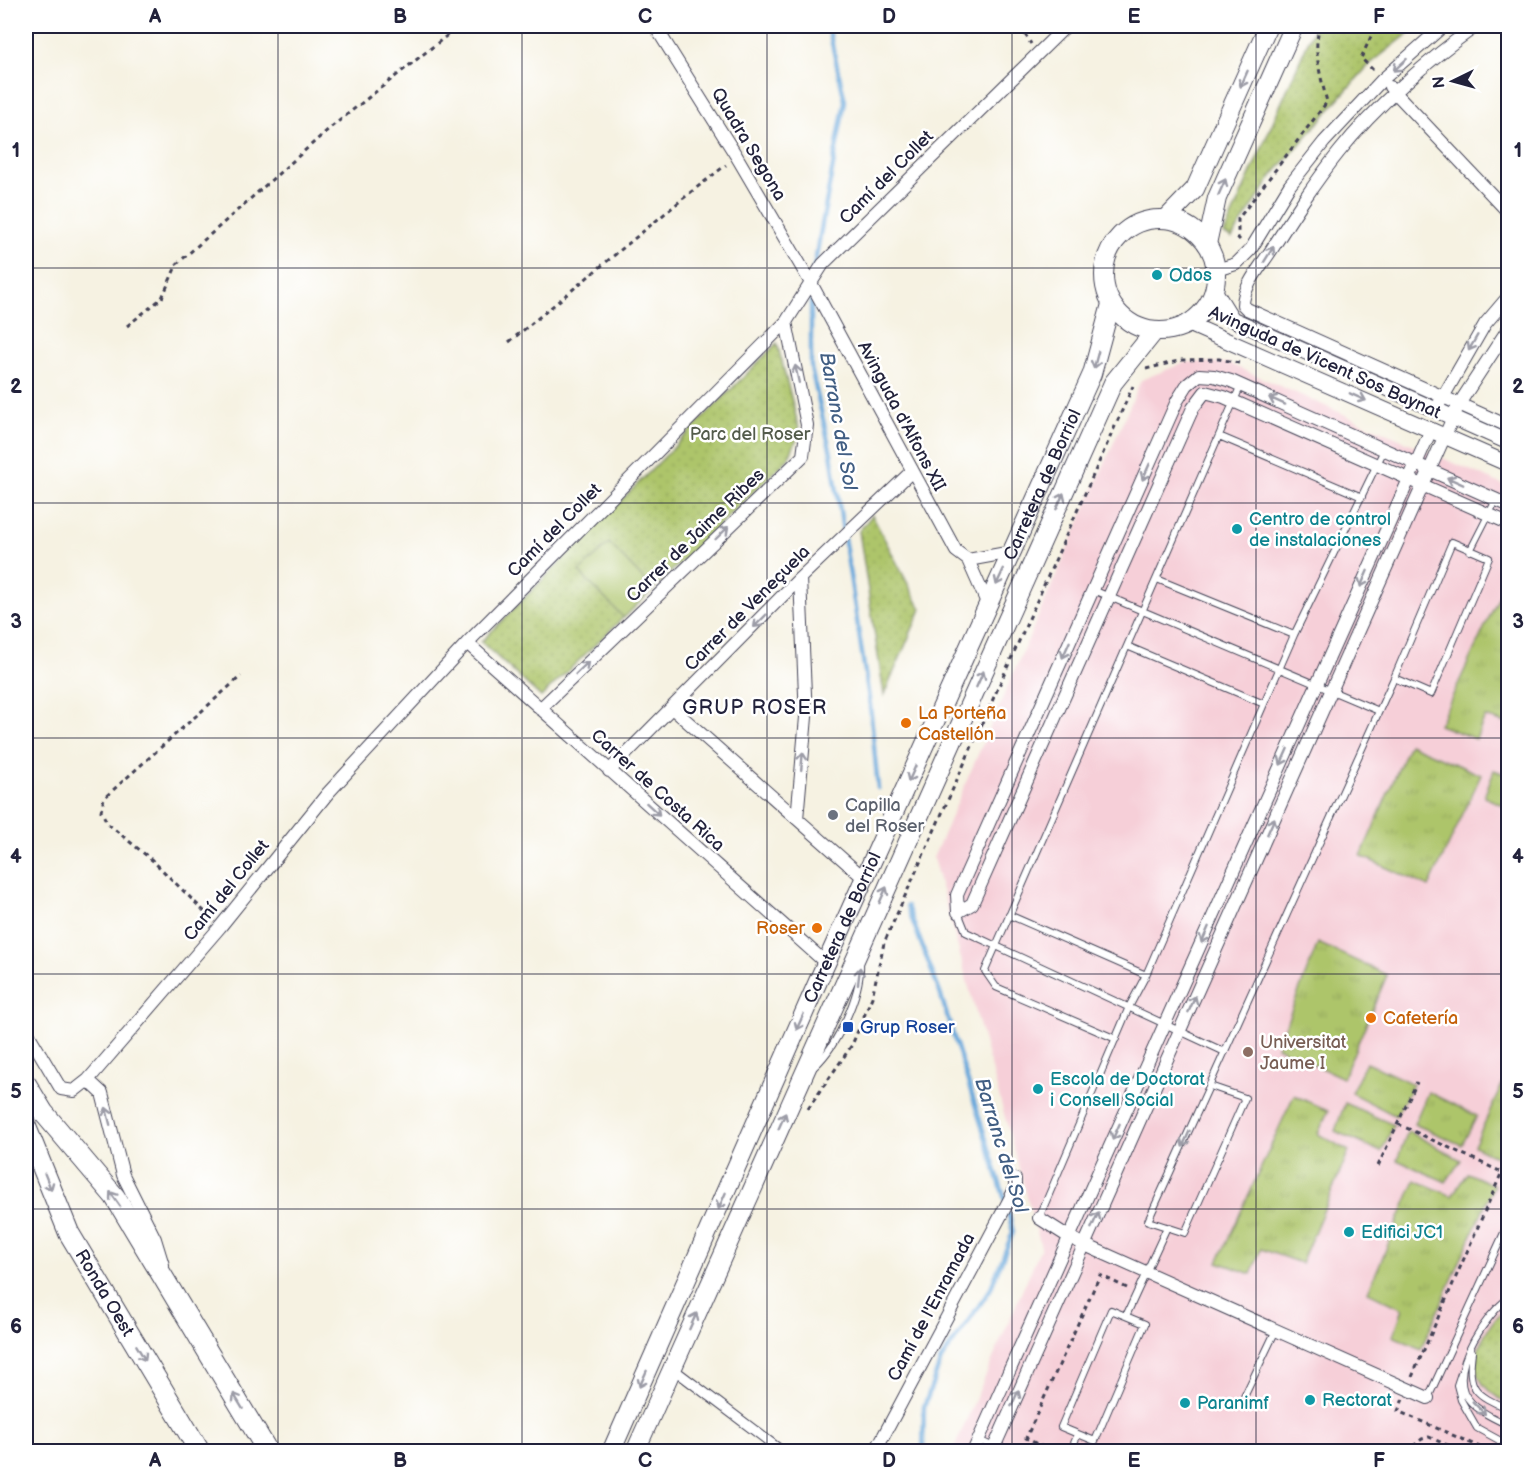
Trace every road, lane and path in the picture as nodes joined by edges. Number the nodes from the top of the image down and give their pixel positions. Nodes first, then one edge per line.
1 (459, 26) edge
2 (656, 26) edge
3 (1020, 26) edge
4 (1066, 26) edge
5 (1268, 26) edge
6 (1294, 26) edge
7 (1320, 26) edge
8 (1376, 26) edge
9 (1443, 26) edge
10 (1476, 26) edge
11 (1038, 53) junction
12 (1383, 80) junction
13 (1394, 92) junction
14 (737, 157) junction
15 (1509, 212) edge
16 (1166, 219) junction
17 (1207, 244) junction
18 (1251, 249) junction
19 (1216, 270) junction
20 (811, 283) junction
21 (1214, 290) junction
22 (1509, 297) edge
23 (1111, 304) junction
24 (786, 322) junction
25 (1189, 324) junction
26 (127, 326) dead end
27 (1509, 329) edge
28 (1154, 332) junction
29 (509, 342) dead end
30 (1246, 348) junction
31 (1141, 375) dead end
32 (1136, 380) dead end
33 (1241, 386) junction
34 (1234, 401) junction
35 (1440, 404) junction
36 (1456, 411) junction
37 (1509, 426) edge
38 (1438, 433) junction
39 (1219, 436) junction
40 (1509, 442) edge
41 (1384, 449) junction
42 (1416, 463) junction
43 (1376, 464) junction
44 (1509, 464) edge
45 (1430, 470) junction
46 (911, 472) junction
47 (1409, 479) junction
48 (1423, 485) junction
49 (1362, 497) junction
50 (1496, 499) junction
51 (1509, 505) edge
52 (1488, 514) junction
53 (1509, 523) edge
54 (1470, 550) junction
55 (1012, 552) junction
56 (968, 560) junction
57 (800, 578) junction
58 (1157, 579) junction
59 (1093, 590) junction
60 (785, 595) junction
61 (1109, 597) junction
62 (988, 605) junction
63 (1142, 612) junction
64 (800, 618) junction
65 (1294, 635) junction
66 (467, 643) junction
67 (1127, 646) junction
68 (1280, 669) junction
69 (241, 676) dead end
70 (1394, 678) junction
71 (1317, 685) junction
72 (1332, 691) junction
73 (1264, 704) junction
74 (672, 708) junction
75 (540, 709) junction
76 (1379, 711) junction
77 (609, 771) junction
78 (797, 819) junction
79 (865, 879) junction
80 (958, 912) junction
81 (1009, 915) junction
82 (220, 927) junction
83 (996, 945) junction
84 (826, 963) junction
85 (1146, 975) junction
86 (1130, 1007) junction
87 (1165, 1024) junction
88 (26, 1030) edge
89 (1180, 1031) junction
90 (1116, 1039) junction
91 (1225, 1052) junction
92 (88, 1080) junction
93 (1417, 1082) dead end
94 (26, 1084) edge
95 (1210, 1086) junction
96 (804, 1115) dead end
97 (1398, 1124) junction
98 (26, 1127) edge
99 (1378, 1166) dead end
100 (1509, 1176) edge
101 (1015, 1179) dead end
102 (1040, 1218) joint
103 (1509, 1224) edge
104 (1167, 1227) junction
105 (1069, 1237) junction
106 (1085, 1245) junction
107 (1145, 1272) junction
108 (170, 1289) junction
109 (1137, 1293) junction
110 (1509, 1298) edge
111 (1126, 1316) junction
112 (1276, 1329) junction
113 (1474, 1339) junction
114 (672, 1368) junction
115 (1462, 1370) junction
116 (1431, 1395) joint
117 (1244, 1397) dead end
118 (1509, 1409) edge
119 (1509, 1425) edge
120 (1078, 1434) junction
121 (1509, 1445) edge
122 (976, 1446) edge
123 (996, 1450) edge
124 (200, 1452) edge
125 (268, 1452) edge
126 (611, 1452) edge
127 (635, 1452) edge
128 (783, 1452) edge
129 (874, 1452) edge
130 (1052, 1452) edge
131 (1070, 1452) edge
132 (1406, 1452) edge
133 (1463, 1452) edge

1 - 26 path
2 - 14 street, Quadra Segona
3 - 11 path
4 - 11 street, Camí del Collet
5 -> 16 main road
17 -> 6 main road
7 - 18 path
8 - 12 path
9 -> 12 street
10 - 13 street
11 - 20 street, Camí del Collet
12 - 13 street
12 - 18 street
13 - 15 street
35 -> 13 street, Avinguda de Vicent Sos Baynat
14 - 20 street, Quadra Segona
14 - 29 path
16 - 17 main road
16 - 23 main road
17 - 19 main road
18 - 19 street
19 - 21 main road
20 - 24 street, Camí del Collet
20 - 46 street, Avinguda d'Alfons XII
21 - 25 main road
21 - 35 street, Avinguda de Vicent Sos Baynat
22 -> 35 street
23 - 28 main road
23 -> 55 main road, Carretera de Borriol
24 - 66 street, Camí del Collet
75 -> 24 street, Carrer de Jaime Ribes
25 - 28 main road
25 - 30 street, Avinguda de Vicent Sos Baynat
27 - 36 street
114 -> 28 main road, Carretera de Borriol
30 - 31 path
30 -> 38 street, Avinguda de Vicent Sos Baynat
32 - 96 path
33 - 34 lane
41 -> 33 street
33 -> 59 street
34 - 39 lane
34 - 43 street
34 - 61 street
35 - 36 street, Avinguda de Vicent Sos Baynat
36 - 37 street, Avinguda de Vicent Sos Baynat
36 - 38 street, Avinguda de Vicent Sos Baynat
36 - 40 street, Avinguda de Vicent Sos Baynat
38 - 42 street
38 - 44 street, Avinguda de Vicent Sos Baynat
38 - 45 street
39 - 49 lane
39 - 58 lane
41 - 42 street
41 - 43 lane
42 - 45 street
42 - 47 street
43 - 47 street
43 - 49 lane
45 - 48 street
50 -> 45 street
46 - 56 street, Avinguda d'Alfons XII
46 - 57 street, Carrer de Veneçuela
47 - 48 street
47 -> 71 street
48 - 52 street
48 - 72 street
49 - 65 lane
50 - 51 street
50 - 52 lane
52 - 53 street
52 - 54 lane
54 - 70 lane
54 - 70 lane
55 - 56 street
55 -> 62 main road, Carretera de Borriol
56 - 62 street, Avinguda d'Alfons XII
57 - 60 street, Carrer de Veneçuela
57 - 64 street
58 - 63 lane
58 - 65 lane
59 - 61 lane
59 -> 80 street
60 - 64 street
60 -> 74 street, Carrer de Veneçuela
61 - 63 lane
61 - 80 street
62 -> 79 main road, Carretera de Borriol
63 - 67 lane
63 - 68 lane
78 -> 64 street
65 - 68 lane
66 - 75 street, Carrer de Costa Rica
66 - 82 street, Camí del Collet
67 - 73 lane
67 - 81 lane
68 - 71 lane
68 - 73 lane
69 - 82 path
70 - 76 lane
71 - 72 lane
71 -> 87 street
72 - 76 lane
89 -> 72 street
73 - 85 lane
74 - 77 street, Carrer de Veneçuela
74 - 78 street
75 - 77 street, Carrer de Costa Rica
76 - 91 lane
77 -> 84 street, Carrer de Costa Rica
78 - 79 street
79 - 84 main road, Carretera de Borriol
80 - 83 lane
81 - 83 lane
81 - 85 lane
82 - 92 street, Camí del Collet
83 - 86 lane
83 - 90 lane
84 -> 126 main road, Carretera de Borriol
85 - 86 lane
86 - 87 lane
86 - 90 lane
87 - 89 lane
87 -> 105 street
88 - 92 street
89 - 91 lane
106 -> 89 street
90 - 102 lane
91 - 95 lane
108 -> 92 street
93 - 97 path
108 -> 94 main road
95 -> 104 lane
95 - 104 lane
97 - 99 path
97 - 100 path
98 -> 124 main road, Ronda Oest
101 - 129 street, Camí de l'Enramada
102 - 105 street
103 - 116 lane
104 - 107 lane
105 - 106 street
105 - 122 street
106 - 107 street
123 -> 106 street
107 - 109 lane
107 - 112 street
125 -> 108 main road
109 - 111 lane
109 - 130 path
110 - 113 lane
111 - 120 lane
111 - 120 lane
112 - 116 street
112 - 117 lane
113 - 115 lane
113 - 118 lane
114 - 127 main road, Carretera de Borriol
114 - 128 street
115 -> 119 lane
115 - 121 lane
120 - 131 lane
122 - 123 lane
132 - 133 path

